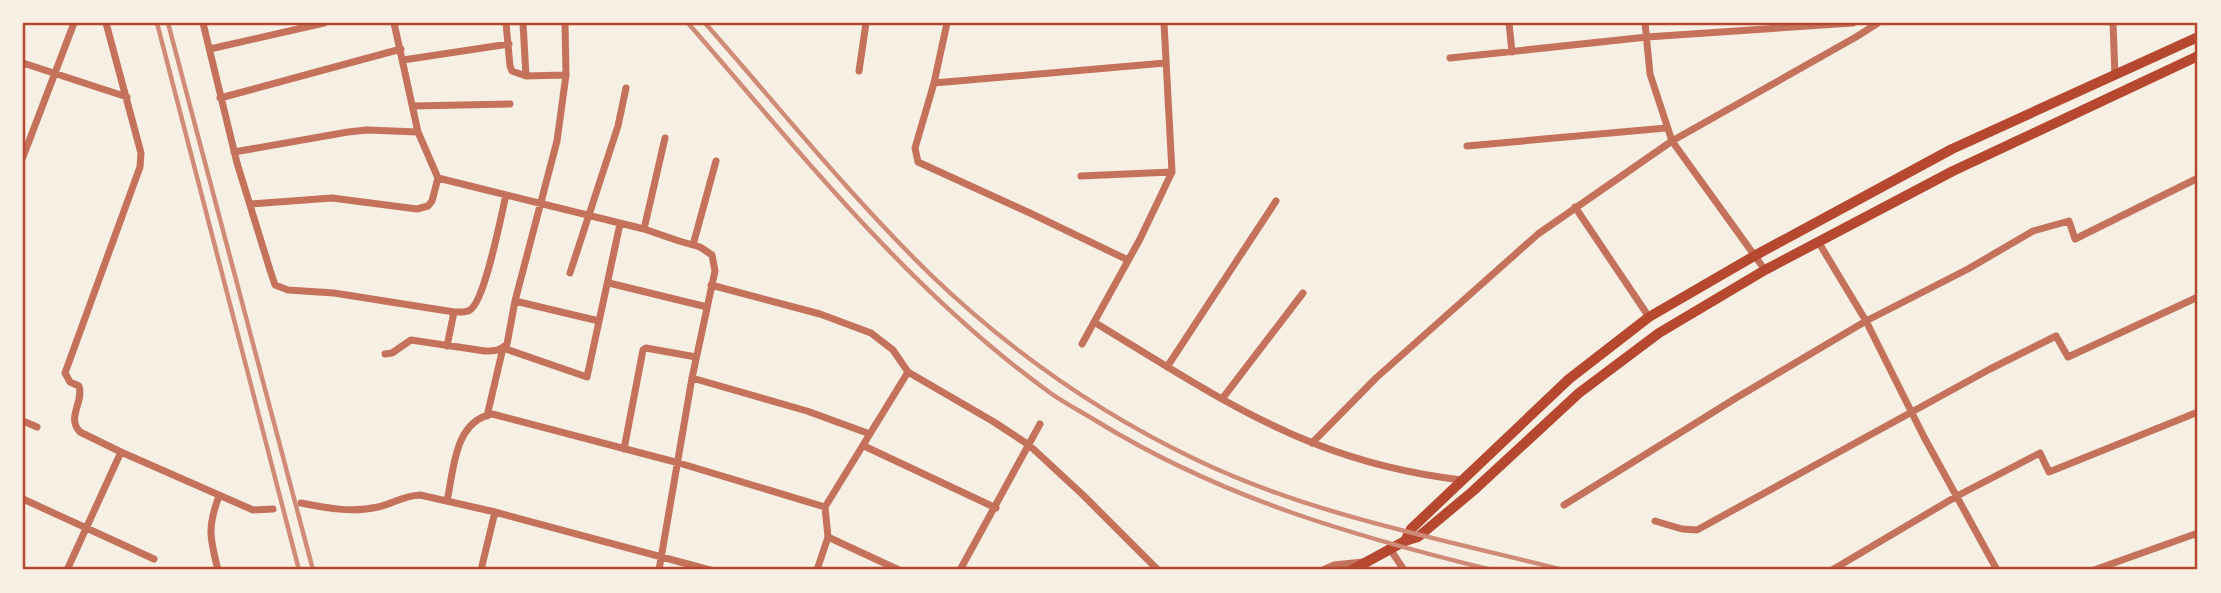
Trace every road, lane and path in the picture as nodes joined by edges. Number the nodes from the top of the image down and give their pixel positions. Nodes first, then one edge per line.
1 (74, 23) edge
2 (106, 23) edge
3 (203, 23) edge
4 (324, 23) edge
5 (394, 23) edge
6 (506, 23) edge
7 (523, 23) edge
8 (565, 23) edge
9 (866, 23) edge
10 (947, 23) edge
11 (1164, 23) edge
12 (1509, 23) edge
13 (1645, 23) edge
14 (1853, 23) edge
15 (1878, 23) edge
16 (2113, 23) edge
17 (1818, 24) edge
18 (1745, 27) edge
19 (1647, 37) junction
20 (2198, 37) edge
21 (509, 44) junction
22 (210, 49) junction
23 (401, 49) junction
24 (1513, 52) junction
25 (2198, 56) edge
26 (1450, 58) dead end
27 (403, 60) junction
28 (23, 63) edge
29 (1165, 63) junction
30 (859, 71) dead end
31 (56, 74) junction
32 (566, 75) junction
33 (526, 76) junction
34 (2115, 76) junction
35 (934, 83) junction
36 (626, 88) dead end
37 (127, 97) junction
38 (220, 98) junction
39 (510, 104) dead end
40 (413, 106) junction
41 (1666, 128) junction
42 (418, 132) junction
43 (665, 138) dead end
44 (1672, 141) junction
45 (1467, 146) dead end
46 (234, 152) junction
47 (23, 157) edge
48 (716, 161) dead end
49 (1172, 172) junction
50 (1081, 176) dead end
51 (438, 178) junction
52 (2198, 178) edge
53 (506, 195) junction
54 (1276, 201) dead end
55 (540, 202) junction
56 (251, 204) junction
57 (1575, 207) junction
58 (589, 215) junction
59 (620, 224) junction
60 (644, 229) junction
61 (1819, 243) junction
62 (693, 245) junction
63 (1756, 255) junction
64 (1128, 260) junction
65 (1765, 270) junction
66 (570, 273) dead end
67 (608, 284) junction
68 (711, 285) junction
69 (1303, 293) dead end
70 (2198, 297) edge
71 (515, 301) junction
72 (707, 307) junction
73 (454, 312) junction
74 (1649, 317) junction
75 (599, 321) junction
76 (1866, 321) junction
77 (1094, 322) junction
78 (1082, 344) dead end
79 (447, 346) junction
80 (503, 348) junction
81 (385, 354) dead end
82 (696, 357) junction
83 (1167, 367) junction
84 (908, 372) junction
85 (692, 377) junction
86 (1222, 399) junction
87 (1913, 411) junction
88 (2198, 412) edge
89 (486, 416) junction
90 (23, 421) edge
91 (1040, 425) dead end
92 (37, 427) dead end
93 (870, 434) junction
94 (1312, 443) junction
95 (1029, 445) junction
96 (864, 446) junction
97 (624, 449) junction
98 (121, 452) junction
99 (678, 463) junction
100 (1462, 480) junction
101 (219, 496) junction
102 (1957, 496) junction
103 (23, 499) edge
104 (447, 501) junction
105 (301, 503) dead end
106 (1564, 505) dead end
107 (825, 507) junction
108 (996, 508) junction
109 (273, 509) dead end
110 (495, 512) junction
111 (1655, 521) dead end
112 (86, 528) junction
113 (2198, 533) edge
114 (828, 537) junction
115 (1405, 541) junction
116 (1390, 550) junction
117 (662, 556) junction
118 (154, 559) dead end
119 (1368, 561) junction
120 (67, 570) edge
121 (218, 570) edge
122 (481, 570) edge
123 (659, 570) edge
124 (710, 570) edge
125 (817, 570) edge
126 (898, 570) edge
127 (960, 570) edge
128 (1158, 570) edge
129 (1323, 570) edge
130 (1352, 570) edge
131 (1404, 570) edge
132 (1832, 570) edge
133 (1997, 570) edge
134 (2094, 570) edge

1 - 31 street
2 - 37 street
3 - 22 street
4 - 22 street
5 - 23 street
6 - 21 street
7 - 33 street
8 - 32 street
9 - 30 street
10 - 35 street
11 - 29 street
12 - 24 street
13 - 19 street
14 - 17 street
15 - 44 street
16 - 34 street
17 - 18 street
18 - 19 street
19 - 24 street
19 - 41 street
20 - 34 main road
21 - 27 street
21 - 33 street
22 - 38 street
23 - 27 street
23 - 38 street
24 - 26 street
25 - 61 main road
27 - 40 street
28 - 31 street
29 - 35 street
29 - 49 street
31 - 37 street
31 - 47 street
32 - 33 street
32 - 55 street
34 - 63 main road
35 - 64 street
36 - 58 street
37 - 98 street
38 - 46 street
39 - 40 street
40 - 42 street
41 - 44 street
41 - 45 street
42 - 46 street
42 - 51 street
43 - 60 street
44 - 57 street
44 - 63 street
46 - 56 street
48 - 62 street
49 - 50 street
49 - 64 street
51 - 53 street
51 - 56 street
52 - 76 street
53 - 55 street
53 - 73 street
54 - 83 street
55 - 58 street
55 - 71 street
56 - 73 street
57 - 74 street
57 - 94 street
58 - 59 street
58 - 66 street
59 - 60 street
59 - 67 street
60 - 62 street
61 - 65 main road
61 - 76 street
62 - 68 street
63 - 65 street
63 - 74 main road
64 - 77 street
65 - 115 main road
67 - 72 street
67 - 75 street
68 - 72 street
68 - 84 street
69 - 86 street
70 - 87 street
71 - 75 street
71 - 80 street
72 - 82 street
73 - 79 street
74 - 100 main road
75 - 80 street
76 - 87 street
76 - 106 street
77 - 78 street
77 - 83 street
79 - 80 street
79 - 81 street
80 - 89 street
82 - 85 street
82 - 97 street
83 - 86 street
84 - 93 street
84 - 95 street
85 - 93 street
85 - 99 street
86 - 94 street
87 - 102 street
87 - 111 street
88 - 102 street
89 - 97 street
89 - 104 street
90 - 92 street
91 - 95 street
93 - 96 street
94 - 100 street
95 - 108 street
95 - 128 street
96 - 107 street
96 - 108 street
97 - 99 street
98 - 101 street
98 - 112 street
99 - 107 street
99 - 117 street
100 - 115 main road
101 - 109 street
101 - 121 street
102 - 132 street
102 - 133 street
103 - 112 street
104 - 105 street
104 - 110 street
107 - 114 street
108 - 127 street
110 - 117 street
110 - 122 street
112 - 118 street
112 - 120 street
113 - 134 street
114 - 125 street
114 - 126 street
115 - 116 main road
116 - 119 main road
116 - 131 street
117 - 123 street
117 - 124 street
119 - 129 street
119 - 130 main road

